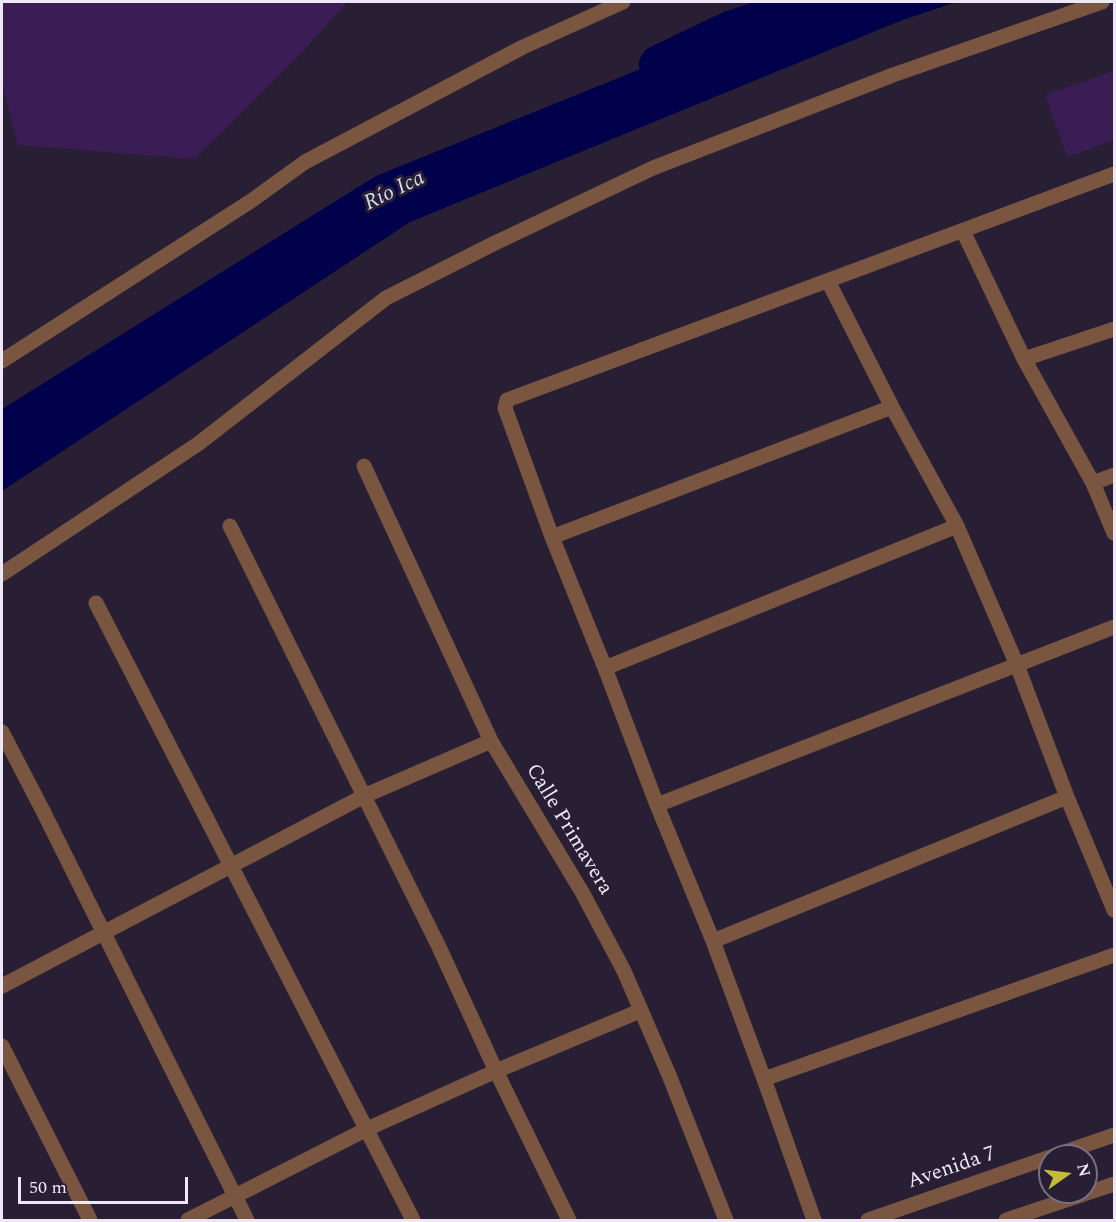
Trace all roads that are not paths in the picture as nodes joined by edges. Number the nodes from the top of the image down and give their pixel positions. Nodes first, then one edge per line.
1 (623, 2) edge
2 (1102, 2) edge
3 (1114, 174) edge
4 (963, 231) junction
5 (828, 281) junction
6 (1114, 329) edge
7 (1024, 359) junction
8 (2, 361) edge
9 (892, 407) junction
10 (364, 466) dead end
11 (1114, 476) edge
12 (1093, 483) junction
13 (230, 526) dead end
14 (957, 526) junction
15 (1114, 533) edge
16 (552, 537) junction
17 (2, 574) edge
18 (96, 603) dead end
19 (1114, 627) edge
20 (1017, 665) junction
21 (605, 668) junction
22 (2, 732) edge
23 (491, 741) junction
24 (364, 796) junction
25 (1068, 797) junction
26 (657, 805) junction
27 (230, 866) junction
28 (1114, 910) edge
29 (103, 933) junction
30 (713, 941) junction
31 (1114, 955) edge
32 (2, 986) edge
33 (640, 1011) junction
34 (2, 1046) edge
35 (496, 1071) junction
36 (764, 1079) junction
37 (367, 1130) junction
38 (1114, 1135) edge
39 (1089, 1144) edge
40 (1038, 1162) edge
41 (1114, 1184) edge
42 (235, 1197) junction
43 (90, 1221) edge
44 (188, 1221) edge
45 (247, 1221) edge
46 (413, 1221) edge
47 (569, 1221) edge
48 (726, 1221) edge
49 (814, 1221) edge
50 (868, 1221) edge
51 (1006, 1221) edge

1 - 8 street
2 - 17 street
3 - 4 street
4 - 5 street
4 - 7 street
5 - 9 street
5 - 16 street
6 - 7 street
7 - 12 street
9 - 14 street
9 - 16 street
10 - 23 street, Calle Primavera
11 - 12 street
12 - 15 street
13 - 24 street
14 - 20 street
14 - 21 street
16 - 21 street
18 - 27 street
19 - 20 street
20 - 25 street
20 - 26 street
21 - 26 street
22 - 29 street
23 - 24 street
23 - 33 street, Calle Primavera
24 - 27 street
24 - 35 street
25 - 28 street
25 - 30 street
26 - 30 street
27 - 29 street
27 - 37 street
29 - 32 street
29 - 42 street
30 - 36 street
31 - 36 street
33 - 35 street
33 - 48 street, Calle Primavera
34 - 43 street
35 - 37 street
35 - 47 street
36 - 49 street
37 - 42 street
37 - 46 street
38 - 39 street, Avenida 7
40 - 50 street, Avenida 7
41 - 51 street
42 - 44 street
42 - 45 street

